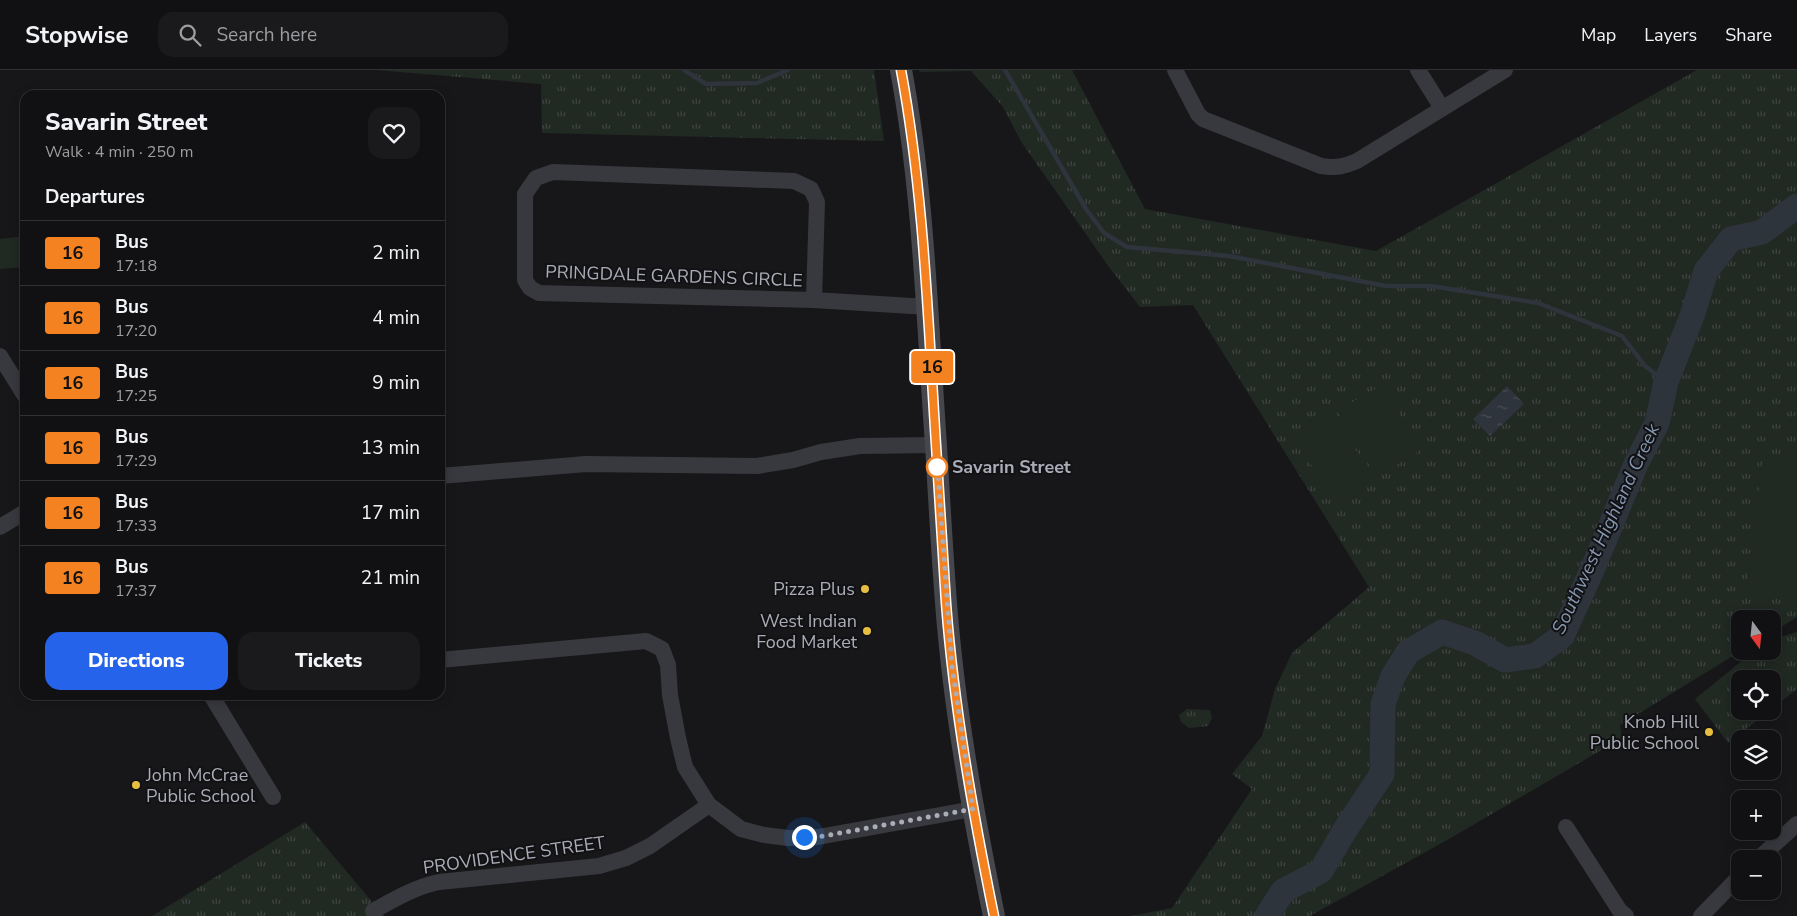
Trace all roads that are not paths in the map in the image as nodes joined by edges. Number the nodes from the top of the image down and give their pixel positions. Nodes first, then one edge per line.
1 (901, 70) edge
2 (1175, 70) edge
3 (1418, 70) edge
4 (1506, 70) edge
5 (1442, 108) junction
6 (814, 300) junction
7 (928, 306) junction
8 (0, 356) edge
9 (20, 388) edge
10 (936, 445) junction
11 (445, 476) edge
12 (20, 515) edge
13 (0, 528) edge
14 (445, 660) edge
15 (214, 700) edge
16 (273, 797) dead end
17 (710, 805) junction
18 (973, 809) junction
19 (1797, 824) edge
20 (1566, 827) dead end
21 (1768, 850) edge
22 (1731, 885) edge
23 (373, 911) dead end
24 (994, 916) edge
25 (1626, 916) edge
26 (1701, 916) edge

1 - 7 main road
2 - 5 street
3 - 5 street
4 - 5 street
6 - 6 street, PRINGDALE GARDENS CIRCLE
6 - 7 street, PRINGDALE GARDENS CIRCLE
7 - 10 main road
8 - 9 street
10 - 11 street
10 - 18 main road
12 - 13 street
14 - 17 street
15 - 16 street
17 - 18 street
17 - 23 street, PROVIDENCE STREET
18 - 24 main road
19 - 21 street
20 - 25 street
22 - 26 street

